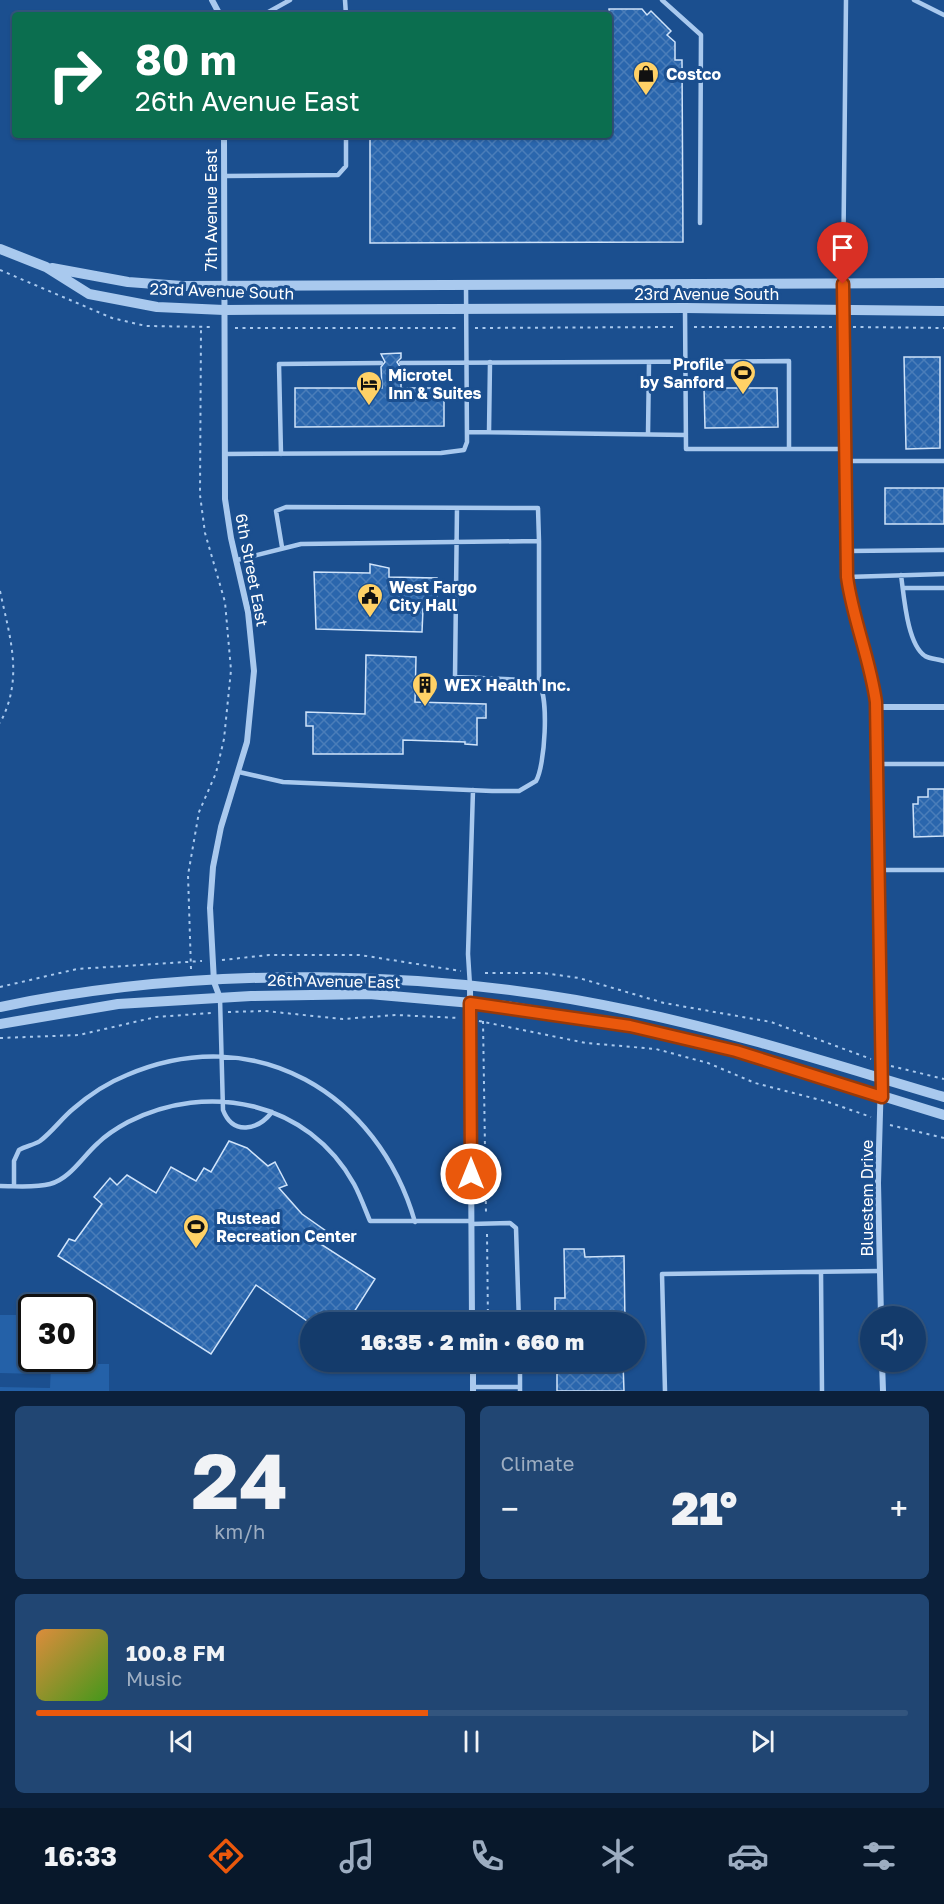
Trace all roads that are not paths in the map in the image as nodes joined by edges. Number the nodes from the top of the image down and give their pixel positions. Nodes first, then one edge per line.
1 (290, 0) edge
2 (662, 0) edge
3 (846, 0) edge
4 (914, 0) edge
5 (268, 12) edge
6 (944, 15) edge
7 (224, 138) edge
8 (346, 138) edge
9 (225, 176) junction
10 (700, 223) dead end
11 (0, 249) edge
12 (46, 267) junction
13 (944, 283) edge
14 (843, 284) junction
15 (466, 285) junction
16 (226, 286) junction
17 (685, 308) junction
18 (224, 309) junction
19 (467, 309) junction
20 (842, 310) junction
21 (944, 311) edge
22 (467, 362) junction
23 (490, 362) junction
24 (649, 362) junction
25 (686, 362) junction
26 (381, 363) dead end
27 (401, 363) dead end
28 (467, 432) junction
29 (489, 432) junction
30 (648, 434) junction
31 (686, 435) junction
32 (789, 449) junction
33 (844, 449) junction
34 (225, 454) junction
35 (281, 454) junction
36 (944, 460) edge
37 (844, 461) junction
38 (457, 508) junction
39 (539, 541) junction
40 (456, 542) junction
41 (282, 548) junction
42 (944, 550) edge
43 (847, 551) junction
44 (237, 560) junction
45 (944, 574) edge
46 (901, 575) junction
47 (847, 577) junction
48 (903, 588) junction
49 (944, 588) edge
50 (944, 661) edge
51 (539, 684) junction
52 (876, 707) junction
53 (944, 707) edge
54 (877, 764) junction
55 (944, 764) edge
56 (239, 772) junction
57 (473, 790) junction
58 (879, 870) junction
59 (944, 870) edge
60 (214, 981) junction
61 (470, 986) junction
62 (220, 998) junction
63 (470, 1003) junction
64 (0, 1007) edge
65 (0, 1024) edge
66 (223, 1056) junction
67 (882, 1079) junction
68 (882, 1097) junction
69 (944, 1097) edge
70 (222, 1100) junction
71 (272, 1112) junction
72 (944, 1115) edge
73 (0, 1186) edge
74 (14, 1186) junction
75 (415, 1222) junction
76 (471, 1222) junction
77 (880, 1271) junction
78 (821, 1273) junction
79 (881, 1306) edge
80 (472, 1312) edge
81 (519, 1312) edge
82 (473, 1372) edge
83 (520, 1372) edge
84 (882, 1372) edge
85 (473, 1389) edge
86 (520, 1389) edge
87 (665, 1391) edge
88 (822, 1391) edge
89 (883, 1391) edge

1 - 5 lane
2 - 10 lane
3 - 14 lane
4 - 6 lane
7 - 9 street, 7th Avenue East
8 - 9 lane
9 - 16 street, 7th Avenue East
11 - 12 street
12 - 16 street, 23rd Avenue South
12 - 18 street, 23rd Avenue South
13 - 14 street, 23rd Avenue South
14 - 15 street, 23rd Avenue South
14 - 20 street, Bluestem Drive
15 - 16 street, 23rd Avenue South
15 - 19 lane
16 - 18 street, 6th Street East
17 - 19 street, 23rd Avenue South
17 - 20 street, 23rd Avenue South
17 - 25 lane
18 - 19 street, 23rd Avenue South
18 - 34 street, 6th Street East
19 - 22 lane
20 - 21 street, 23rd Avenue South
20 - 33 street, Bluestem Drive
22 - 23 lane
22 - 27 lane
22 - 28 lane
23 - 24 lane
23 - 29 lane
24 - 25 lane
24 - 30 lane
25 - 31 lane
25 - 32 lane
26 - 35 lane
28 - 29 lane
28 - 35 lane
29 - 30 lane
30 - 31 lane
31 - 32 lane
32 - 33 lane
33 - 37 street, Bluestem Drive
34 - 35 lane
34 - 44 street, 6th Street East
36 - 37 lane
37 - 43 street, Bluestem Drive
38 - 39 lane
38 - 40 lane
38 - 41 lane
39 - 40 lane
39 - 51 lane
40 - 41 lane
40 - 51 lane
41 - 44 lane
42 - 43 lane
43 - 47 street, Bluestem Drive
44 - 56 street, 6th Street East
45 - 46 lane
46 - 47 lane
46 - 48 lane
47 - 52 street, Bluestem Drive
48 - 49 lane
48 - 50 lane
51 - 57 lane
52 - 53 street
52 - 54 street, Bluestem Drive
54 - 55 lane
54 - 58 street, Bluestem Drive
56 - 57 lane
56 - 60 street, 6th Street East
57 - 61 lane
58 - 59 lane
58 - 67 street, Bluestem Drive
60 - 61 street, 26th Avenue East
60 - 62 street, 6th Street East
60 - 64 street, 26th Avenue East
61 - 63 street
61 - 67 street, 26th Avenue East
62 - 63 street, 26th Avenue East
62 - 65 street, 26th Avenue East
62 - 66 lane
63 - 68 street, 26th Avenue East
63 - 76 street
66 - 70 lane
66 - 74 lane
66 - 75 lane
67 - 68 street, Bluestem Drive
67 - 69 street, 26th Avenue East
68 - 72 street, 26th Avenue East
68 - 77 street, Bluestem Drive
70 - 71 lane
70 - 71 lane
70 - 74 lane
71 - 75 lane
73 - 74 lane
75 - 76 lane
76 - 80 street
76 - 81 lane
77 - 78 lane
77 - 79 street, Bluestem Drive
78 - 87 lane
78 - 88 lane
82 - 85 street
83 - 86 lane
84 - 89 street
85 - 86 lane

